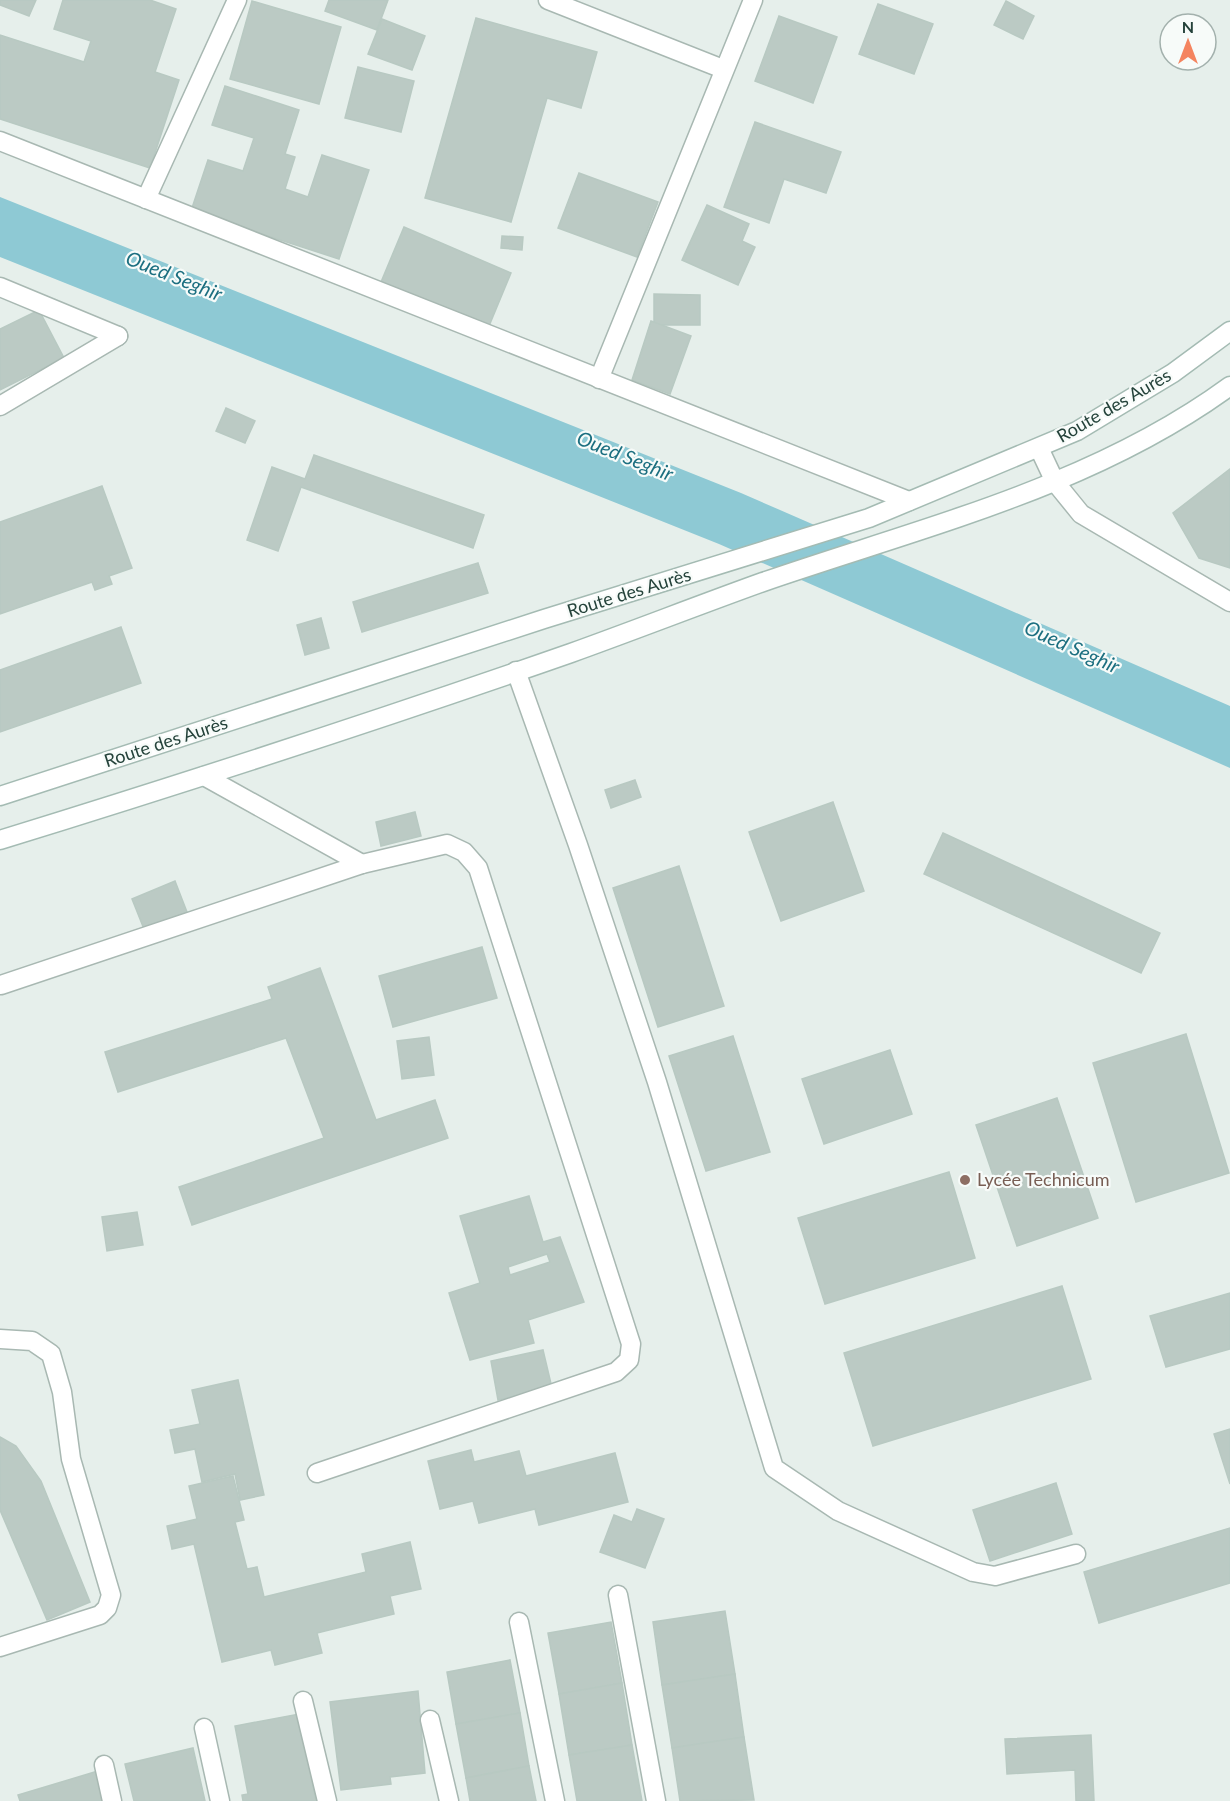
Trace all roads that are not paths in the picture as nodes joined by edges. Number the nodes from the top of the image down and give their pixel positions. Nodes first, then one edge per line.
1 (237, 0) edge
2 (548, 0) edge
3 (753, 0) edge
4 (723, 69) junction
5 (0, 141) edge
6 (146, 199) junction
7 (0, 287) edge
8 (1230, 331) edge
9 (599, 379) junction
10 (1230, 386) edge
11 (0, 406) edge
12 (1039, 448) junction
13 (1055, 482) junction
14 (909, 501) junction
15 (1230, 602) edge
16 (516, 671) junction
17 (204, 776) junction
18 (0, 796) edge
19 (0, 840) edge
20 (362, 864) junction
21 (1, 985) edge
22 (0, 1339) edge
23 (316, 1473) dead end
24 (1076, 1554) dead end
25 (618, 1595) dead end
26 (519, 1622) dead end
27 (0, 1647) edge
28 (303, 1701) dead end
29 (430, 1720) dead end
30 (204, 1728) dead end
31 (104, 1765) dead end
32 (112, 1801) edge
33 (220, 1801) edge
34 (327, 1801) edge
35 (449, 1801) edge
36 (555, 1801) edge
37 (656, 1801) edge

1 - 6 street
2 - 4 street
3 - 4 street
4 - 9 street
5 - 6 street
6 - 9 street
7 - 11 street
8 - 12 street, Route des Aurès
9 - 14 street
10 - 13 street, Route des Aurès
12 - 13 street
12 - 14 street, Route des Aurès
13 - 15 street
13 - 16 street, Route des Aurès
14 - 18 street, Route des Aurès
16 - 17 street, Route des Aurès
16 - 24 street
17 - 19 street, Route des Aurès
17 - 20 street
20 - 21 street
20 - 23 street
22 - 27 street
25 - 37 street
26 - 36 street
28 - 34 street
29 - 35 street
30 - 33 street
31 - 32 street

